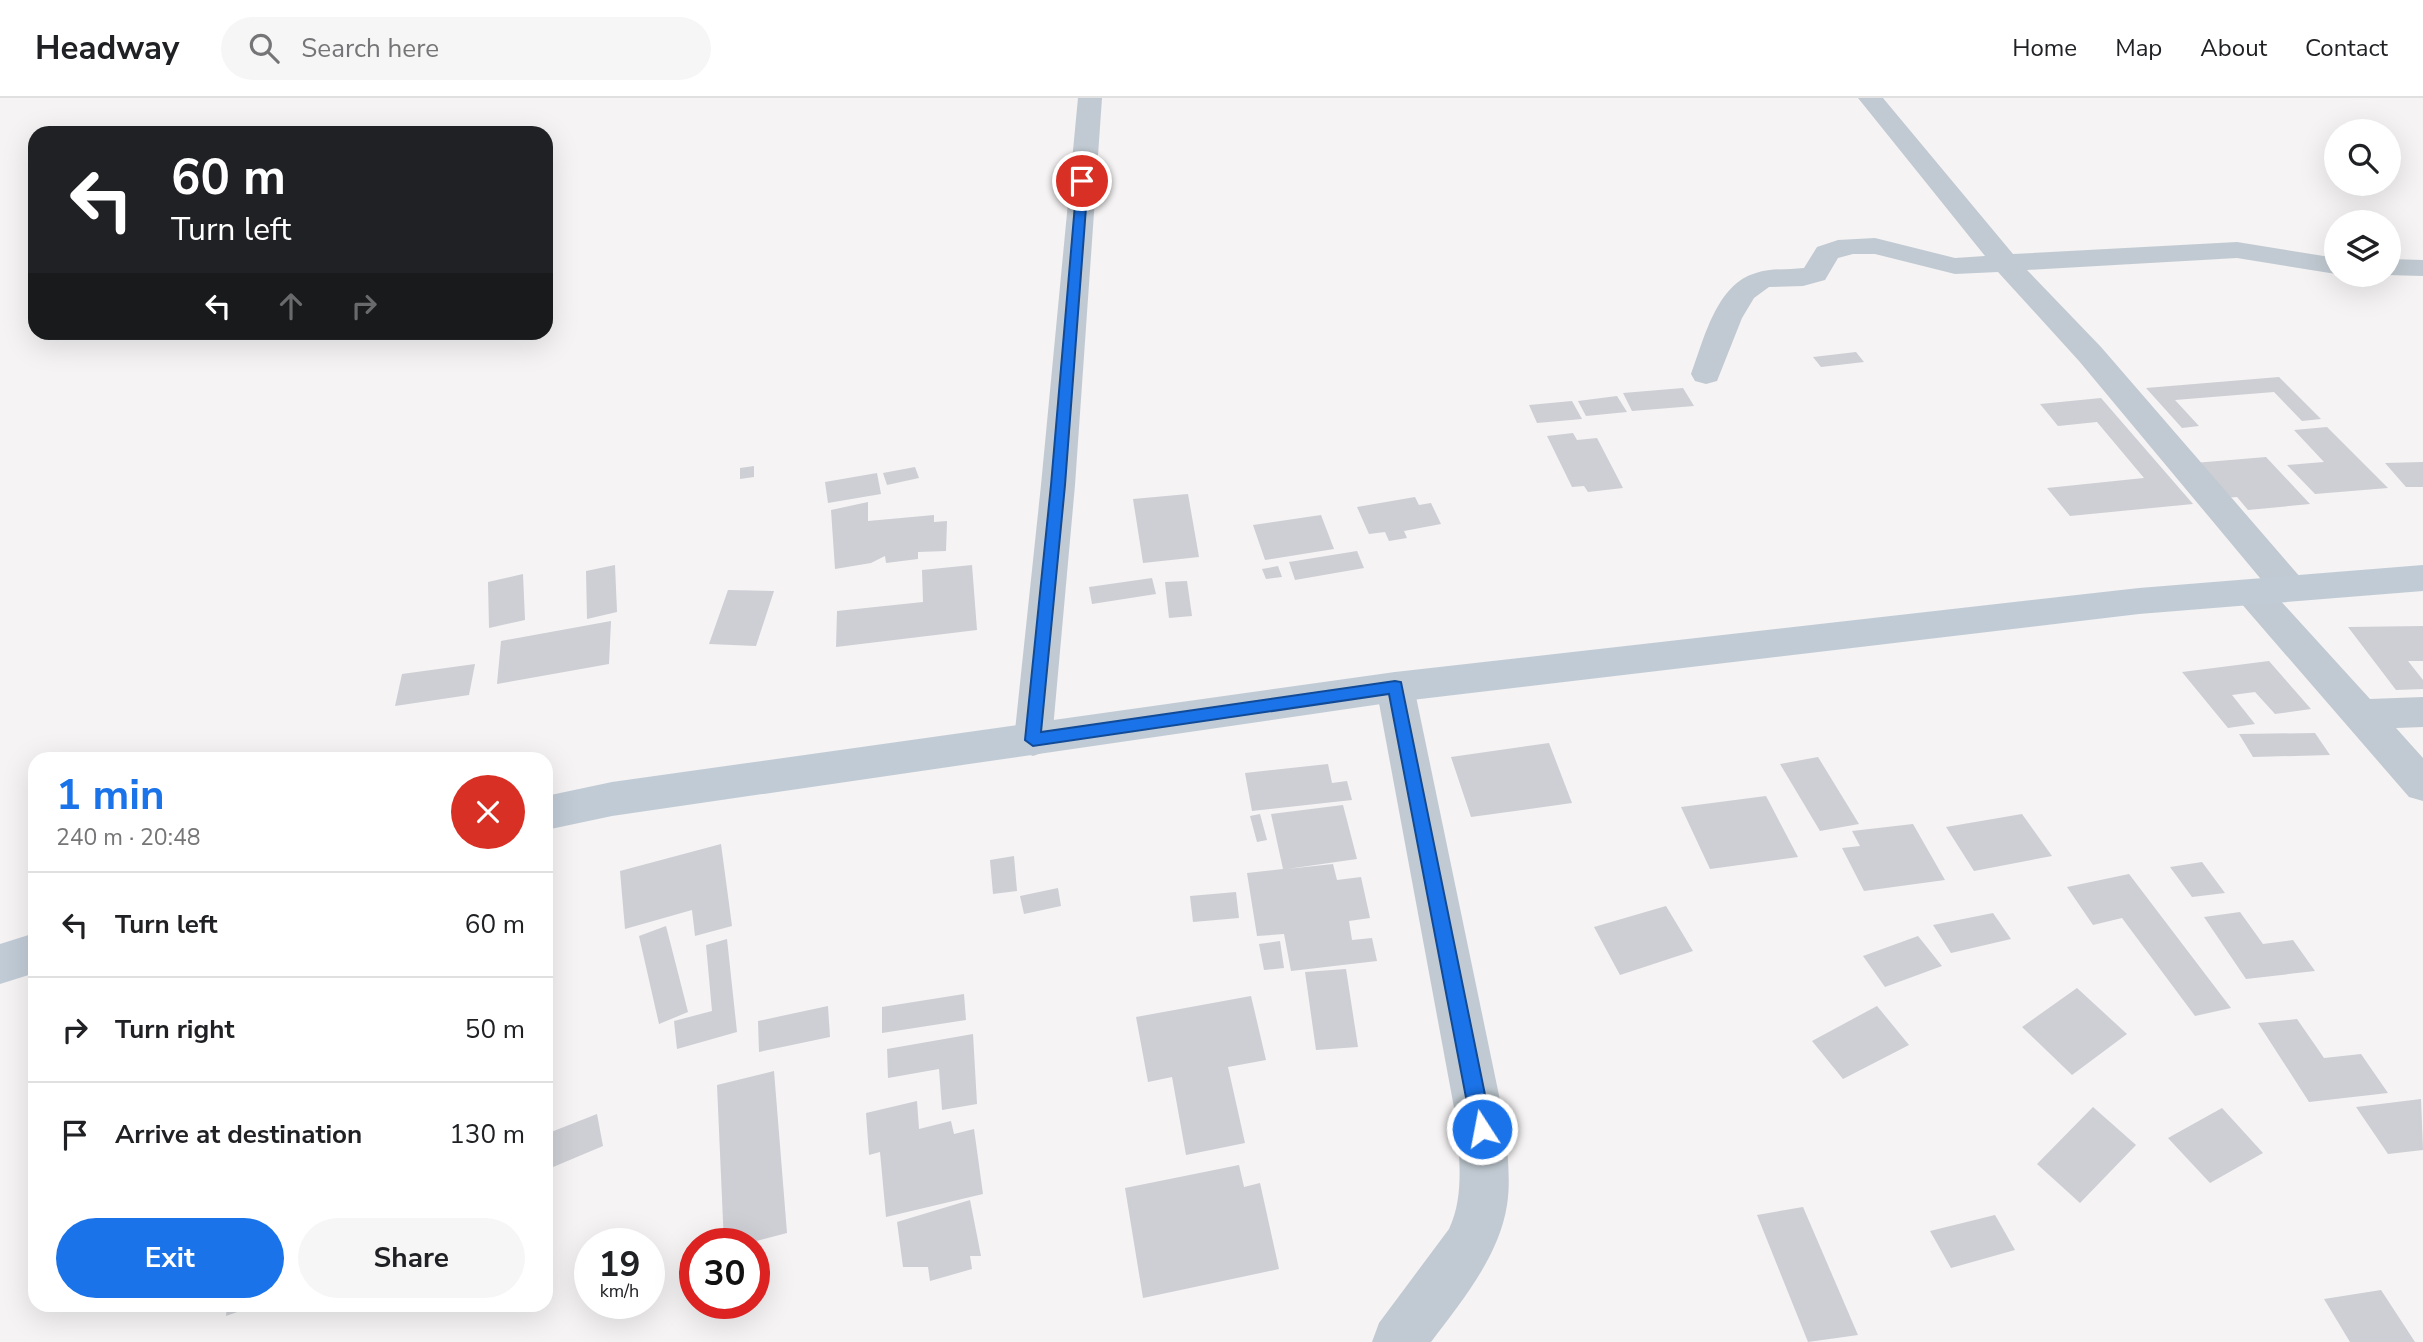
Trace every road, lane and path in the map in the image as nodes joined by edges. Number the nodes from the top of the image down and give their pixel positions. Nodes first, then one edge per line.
1 (1090, 98) edge
2 (1870, 98) edge
3 (2006, 262) junction
4 (2324, 264) edge
5 (2401, 267) edge
6 (2423, 268) edge
7 (1706, 374) dead end
8 (2423, 579) edge
9 (2271, 590) junction
10 (1395, 687) junction
11 (2423, 712) edge
12 (2362, 714) junction
13 (1033, 740) junction
14 (2423, 785) edge
15 (553, 812) edge
16 (1398, 1342) edge

1 - 13 street
2 - 3 street
3 - 4 street
3 - 7 street
3 - 9 street
5 - 6 street
8 - 9 street
9 - 10 street
9 - 12 street
10 - 13 street
10 - 16 street
11 - 12 street
12 - 14 street
13 - 15 street

